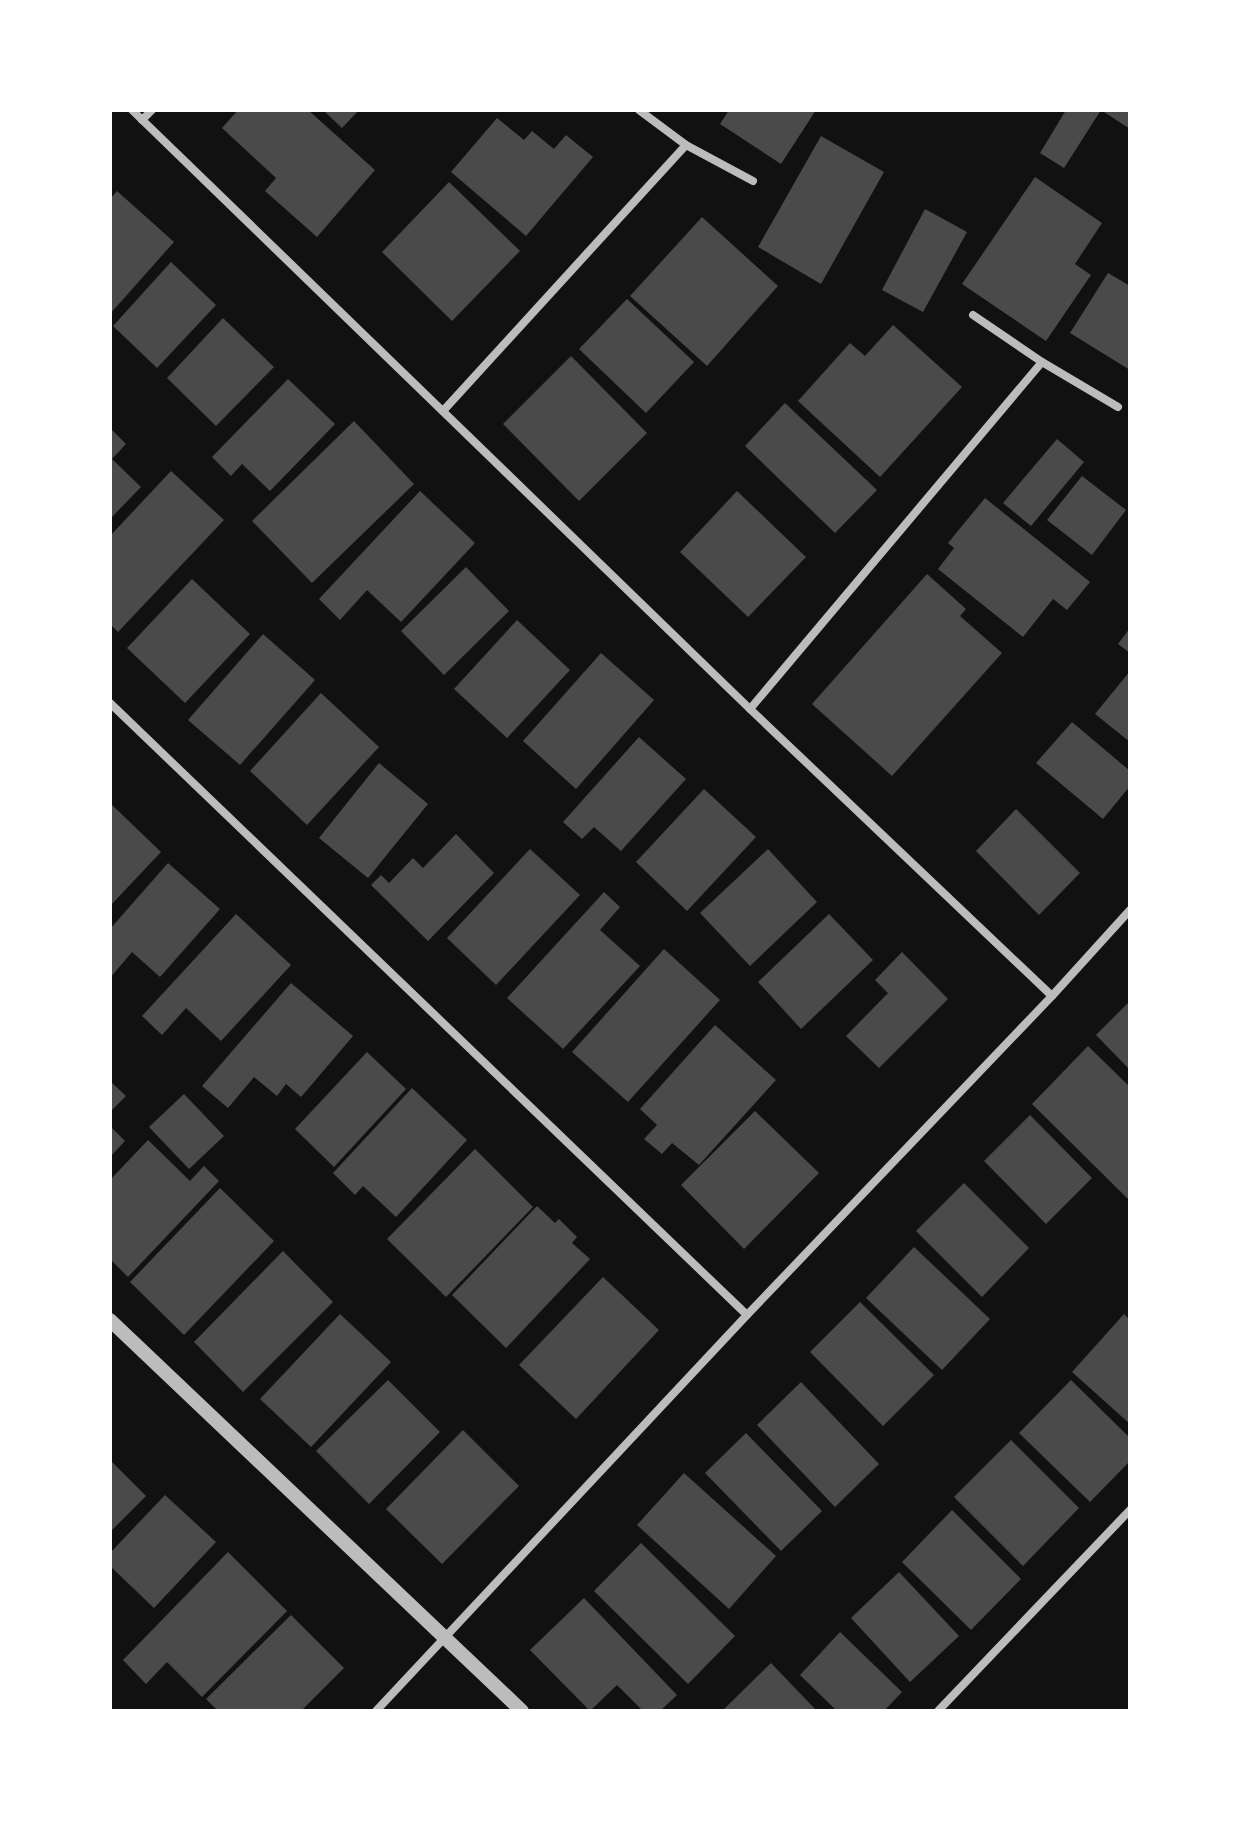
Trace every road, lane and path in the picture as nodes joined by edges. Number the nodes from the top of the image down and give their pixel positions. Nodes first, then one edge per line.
1 (132, 110) edge
2 (152, 110) edge
3 (639, 110) edge
4 (142, 120) junction
5 (686, 145) junction
6 (753, 181) dead end
7 (973, 315) dead end
8 (1042, 362) junction
9 (1118, 407) dead end
10 (443, 411) junction
11 (110, 703) edge
12 (750, 709) junction
13 (1130, 910) edge
14 (1052, 996) junction
15 (747, 1315) junction
16 (110, 1320) edge
17 (1130, 1510) edge
18 (445, 1637) junction
19 (376, 1711) edge
20 (522, 1711) edge
21 (938, 1711) edge

1 - 4 street
2 - 4 street
3 - 5 street
4 - 10 street
5 - 6 street
5 - 10 street
7 - 8 street
8 - 9 street
8 - 12 street
10 - 12 street
11 - 15 street
12 - 14 street
13 - 14 street
14 - 15 street
15 - 18 street
16 - 18 street
17 - 21 street
18 - 19 street
18 - 20 street

